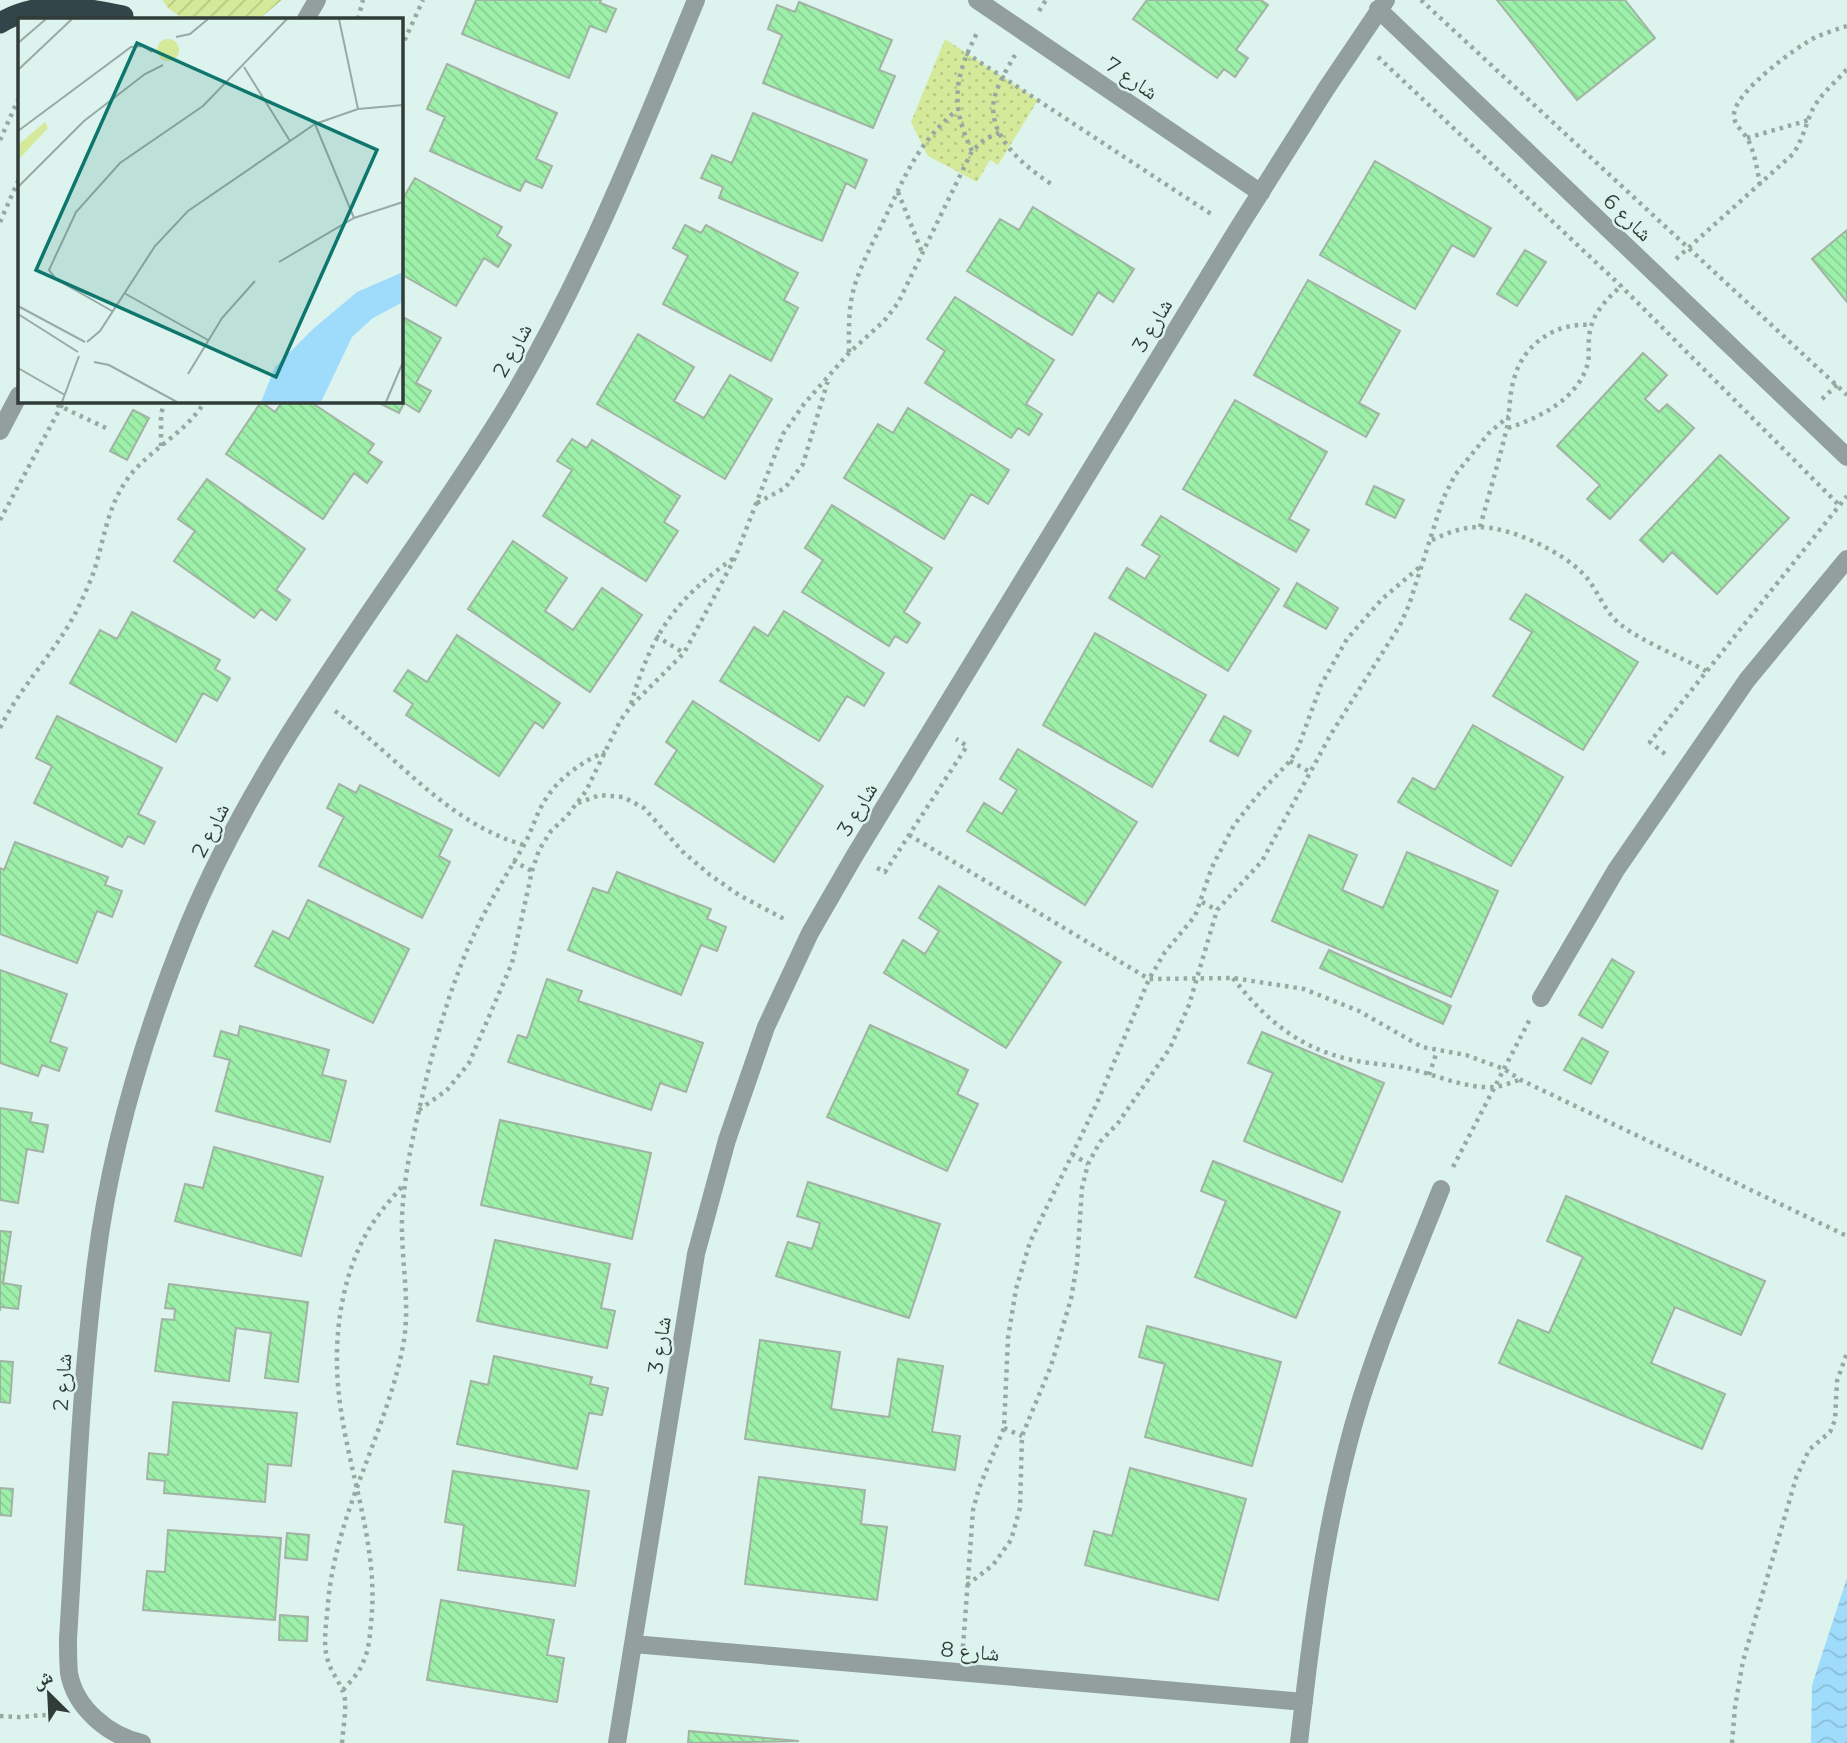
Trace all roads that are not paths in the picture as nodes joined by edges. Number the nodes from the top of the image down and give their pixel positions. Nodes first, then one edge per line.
1 (317, 0) edge
2 (696, 0) edge
3 (983, 4) edge
4 (1382, 5) edge
5 (121, 12) edge
6 (307, 18) edge
7 (0, 23) edge
8 (1261, 193) junction
9 (18, 397) edge
10 (0, 431) edge
11 (1847, 457) edge
12 (1847, 559) edge
13 (1541, 998) road end
14 (1441, 1189) road end
15 (633, 1644) junction
16 (1304, 1702) junction
17 (142, 1743) edge
18 (617, 1743) edge
19 (1299, 1743) edge

1 - 6 street
2 - 17 street, شارع 2
3 - 8 street, شارع 7
4 - 8 street, شارع 3
4 - 11 street, شارع 6
5 - 7 highway
8 - 15 street, شارع 3
9 - 10 street
12 - 13 street
14 - 16 street
15 - 16 street, شارع 8
15 - 18 street, شارع 3
16 - 19 street

